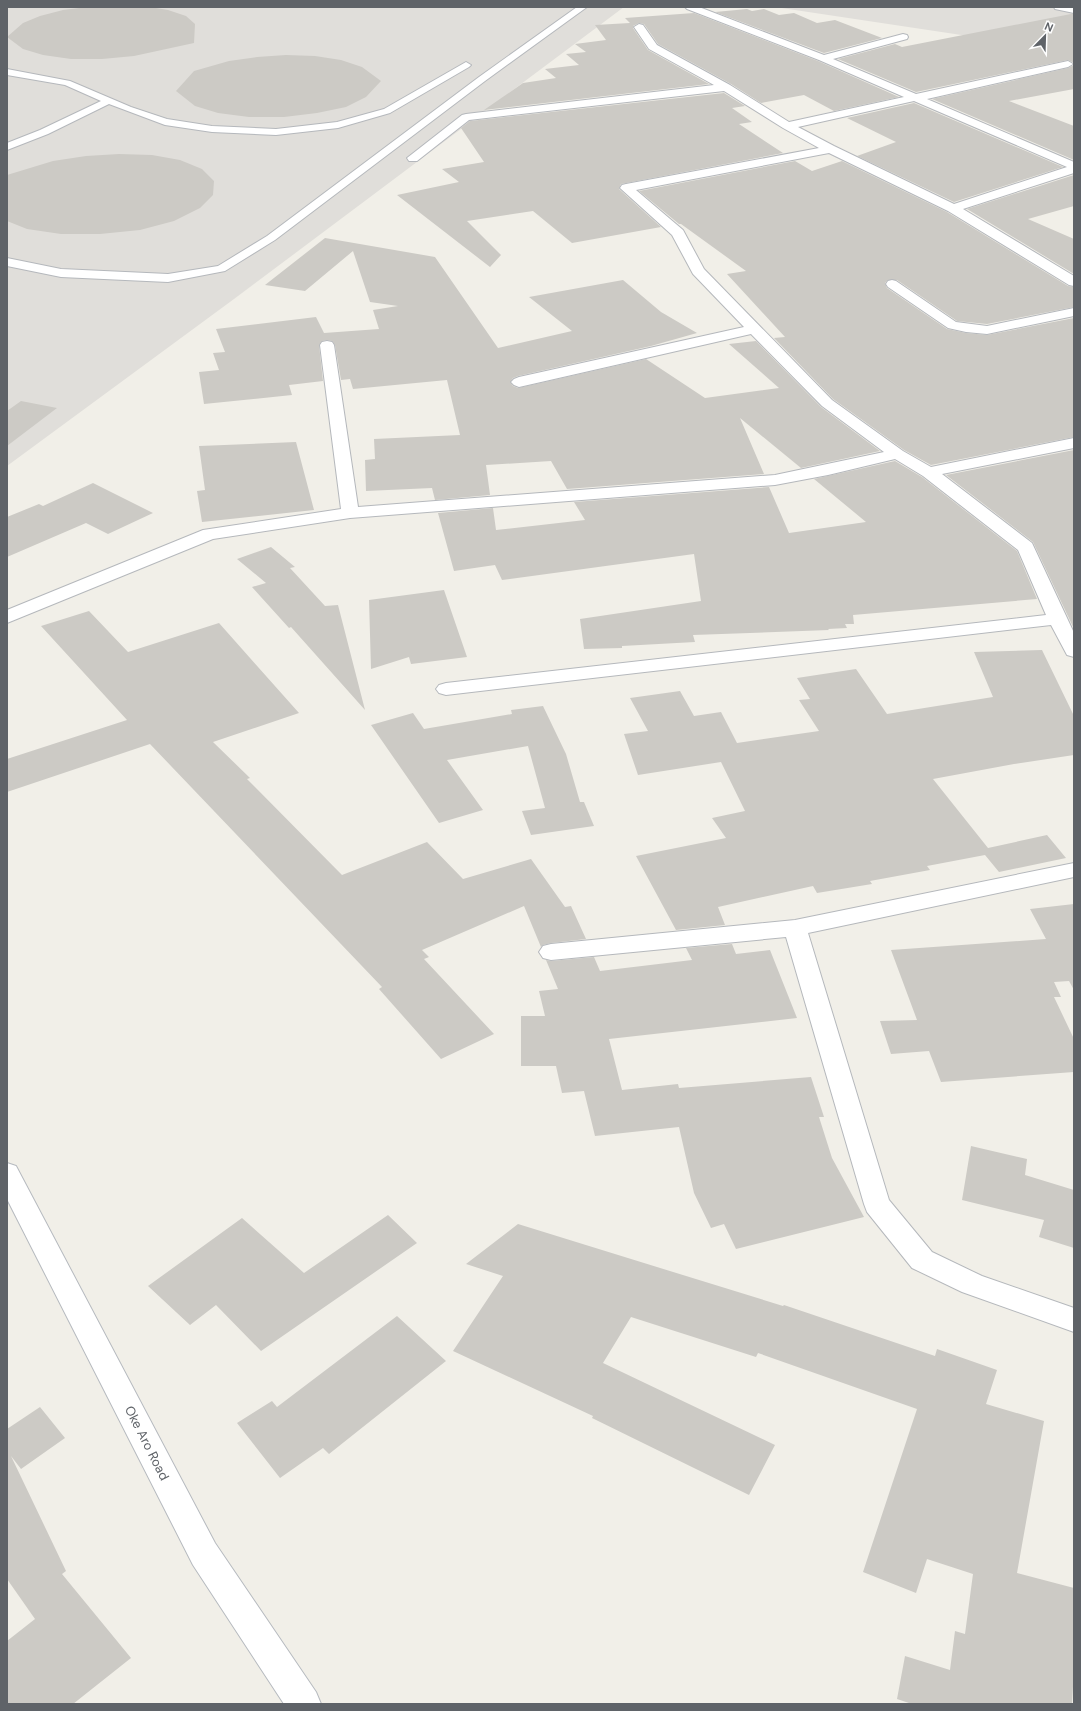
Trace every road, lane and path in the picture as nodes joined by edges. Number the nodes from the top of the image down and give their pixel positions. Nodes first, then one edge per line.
1 (583, 7) edge
2 (690, 7) edge
3 (1058, 7) edge
4 (1074, 10) edge
5 (639, 27) dead end
6 (903, 37) dead end
7 (823, 58) junction
8 (1068, 64) dead end
9 (466, 65) dead end
10 (7, 72) edge
11 (726, 87) junction
12 (916, 98) junction
13 (108, 100) junction
14 (787, 126) junction
15 (7, 147) edge
16 (830, 149) junction
17 (413, 158) dead end
18 (1074, 167) edge
19 (953, 208) junction
20 (7, 262) edge
21 (1074, 282) edge
22 (892, 284) dead end
23 (1074, 312) edge
24 (754, 329) junction
25 (326, 344) dead end
26 (519, 382) dead end
27 (1074, 443) edge
28 (897, 454) junction
29 (929, 472) junction
30 (350, 513) junction
31 (7, 617) edge
32 (1057, 619) junction
33 (1074, 651) edge
34 (446, 689) dead end
35 (1074, 870) edge
36 (795, 928) junction
37 (551, 952) dead end
38 (7, 1173) edge
39 (1074, 1320) edge
40 (304, 1704) edge

1 - 20 lane
2 - 7 street
3 - 4 lane
5 - 11 street
6 - 7 street
7 - 12 street
8 - 12 street
9 - 13 lane
10 - 13 lane
11 - 14 street
11 - 17 street
12 - 14 street
12 - 18 street
13 - 15 lane
14 - 16 street
16 - 19 street
16 - 24 street
18 - 19 street
19 - 21 street
22 - 23 lane
24 - 26 street
24 - 28 street
25 - 30 street
27 - 29 street
28 - 29 street
28 - 30 street
29 - 32 street
30 - 31 street
32 - 33 street
32 - 34 street
35 - 36 street
36 - 37 street
36 - 39 street
38 - 40 street, Oke Aro Road

